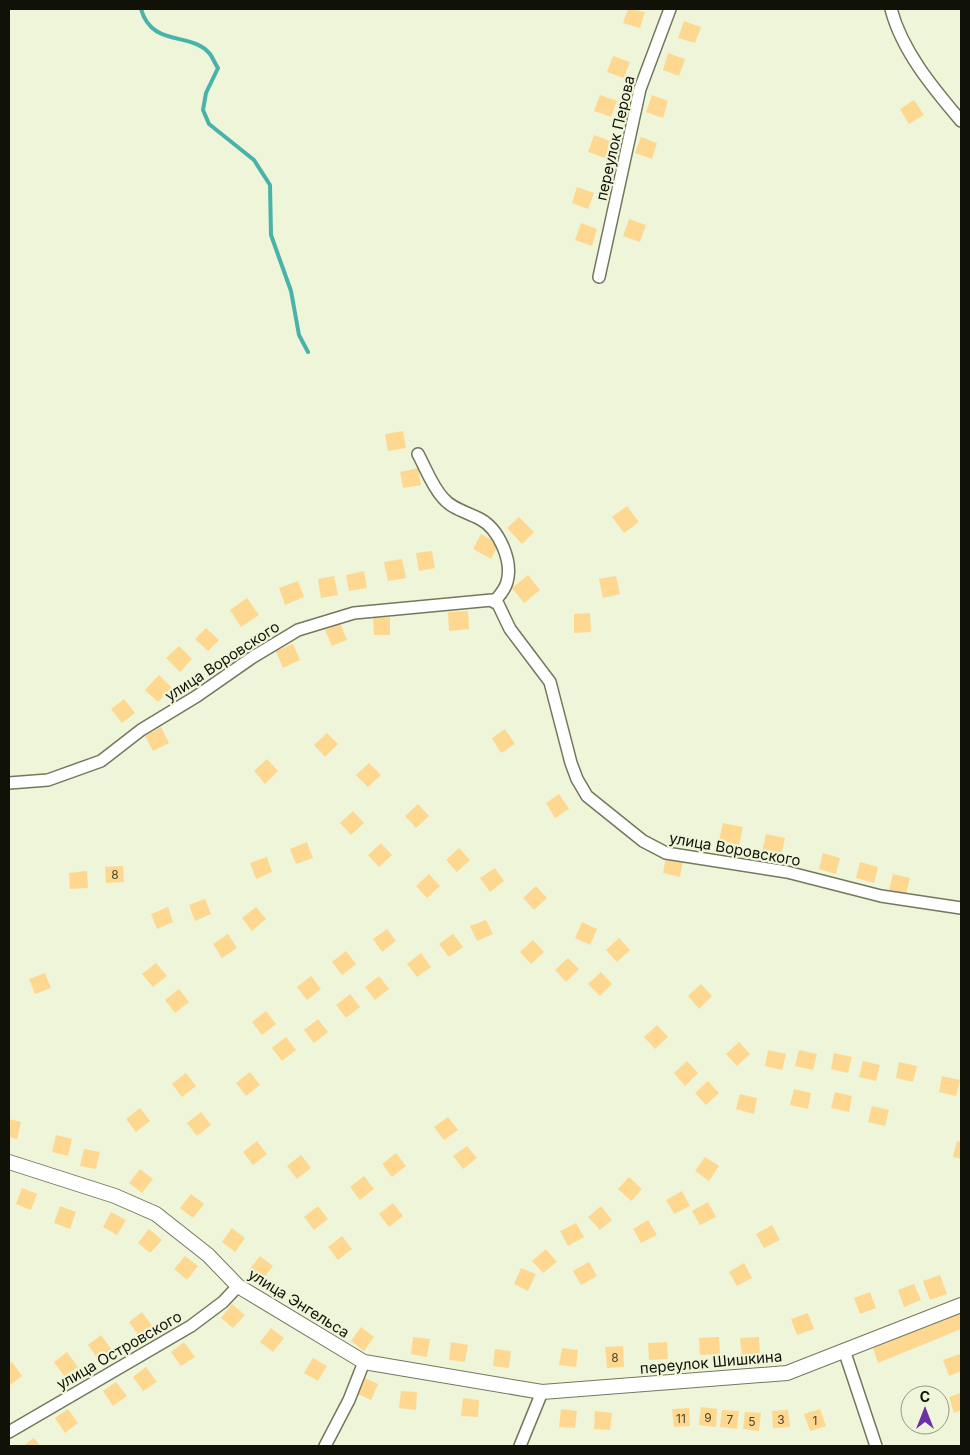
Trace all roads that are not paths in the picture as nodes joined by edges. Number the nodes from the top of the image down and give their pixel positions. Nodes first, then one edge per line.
1 (670, 9) edge
2 (891, 9) edge
3 (961, 121) edge
4 (599, 277) dead end
5 (418, 454) dead end
6 (494, 602) junction
7 (9, 784) edge
8 (961, 908) edge
9 (9, 1162) edge
10 (238, 1286) junction
11 (961, 1305) edge
12 (844, 1350) junction
13 (364, 1362) junction
14 (542, 1392) junction
15 (9, 1432) edge
16 (325, 1446) edge
17 (520, 1446) edge
18 (876, 1446) edge

1 - 4 street, переулок Перова
2 - 3 street
5 - 6 street
6 - 7 street, улица Воровского
6 - 8 street, улица Воровского
9 - 10 street, улица Энгельса
10 - 13 street, улица Энгельса
10 - 15 street, улица Островского
11 - 12 street, переулок Шишкина
12 - 14 street, переулок Шишкина
12 - 18 street
13 - 14 street, улица Энгельса
13 - 16 street
14 - 17 street

